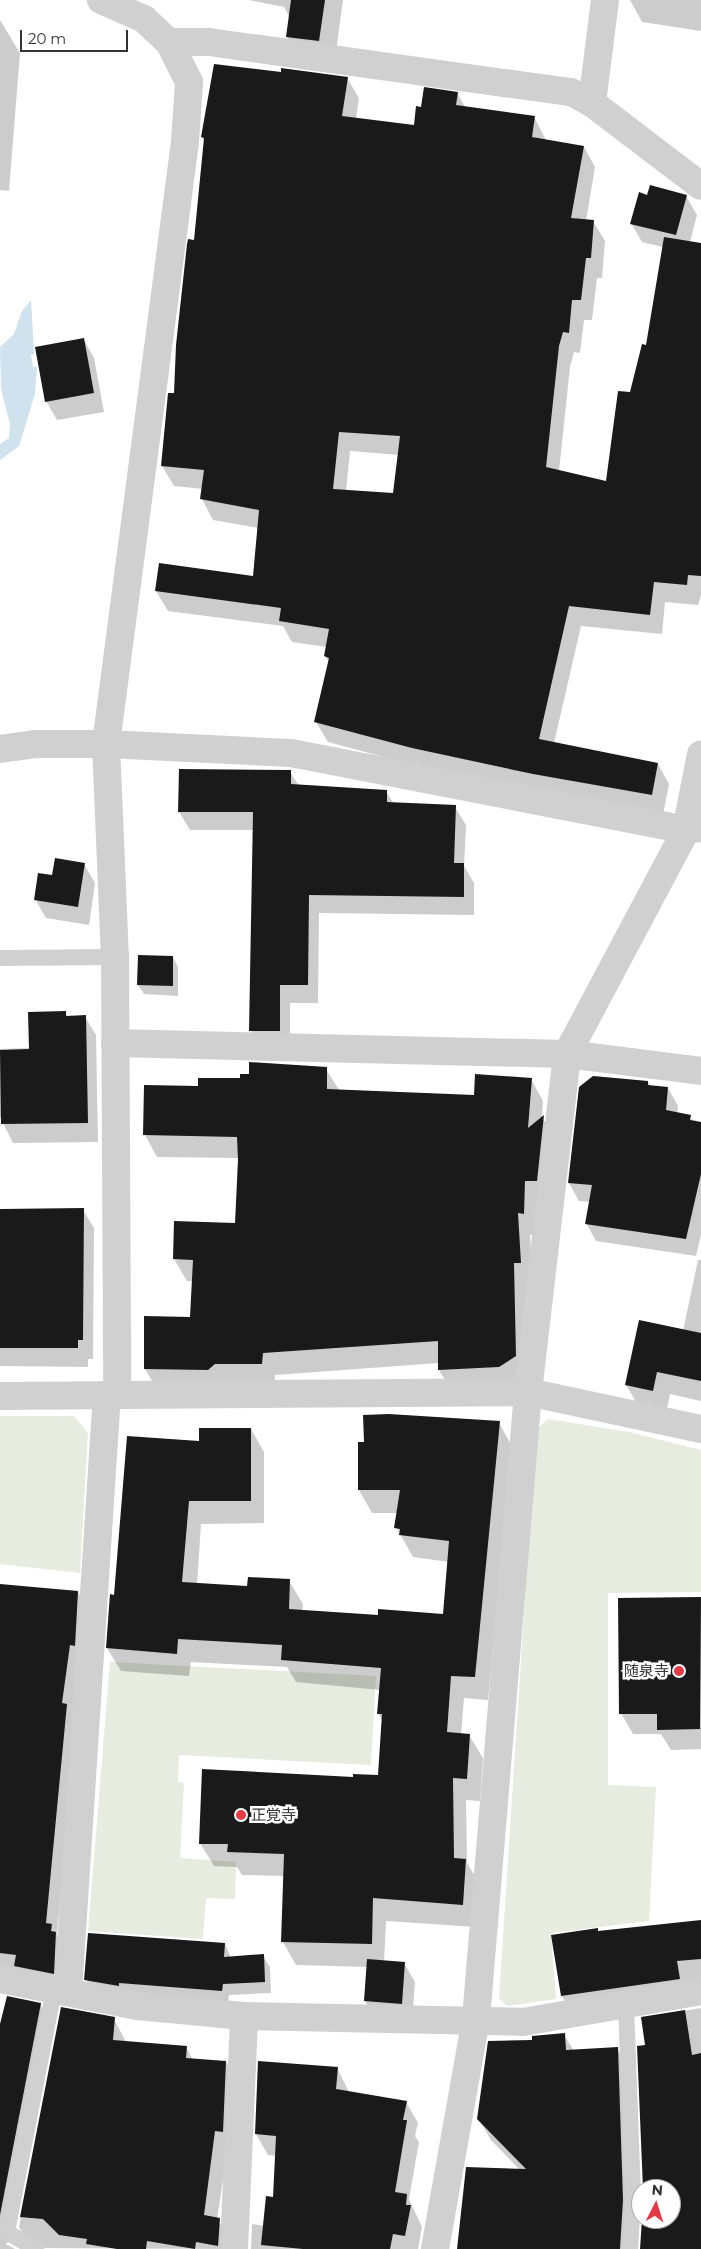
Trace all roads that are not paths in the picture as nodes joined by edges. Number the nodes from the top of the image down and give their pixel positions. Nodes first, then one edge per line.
1 (101, 0) edge
2 (605, 0) edge
3 (169, 42) junction
4 (592, 103) junction
5 (701, 186) edge
6 (106, 744) junction
7 (0, 749) edge
8 (701, 754) edge
9 (694, 829) edge
10 (115, 957) junction
11 (0, 958) edge
12 (115, 1043) junction
13 (567, 1054) junction
14 (701, 1071) edge
15 (528, 1392) junction
16 (112, 1394) junction
17 (0, 1396) edge
18 (701, 1429) edge
19 (0, 1980) edge
20 (61, 1991) junction
21 (701, 1991) edge
22 (626, 2004) junction
23 (244, 2016) junction
24 (476, 2019) junction
25 (4, 2230) edge
26 (36, 2249) edge
27 (234, 2249) edge
28 (434, 2249) edge
29 (630, 2249) edge

1 - 3 street
2 - 4 street
3 - 4 street
3 - 6 street
4 - 5 street
6 - 7 street
6 - 9 street
6 - 10 street
8 - 9 street
9 - 13 street
10 - 11 lane
10 - 12 street
12 - 13 street
12 - 16 street
13 - 14 street
13 - 15 street
15 - 16 street
15 - 18 street
15 - 24 street
16 - 17 street
16 - 20 street
19 - 20 street
20 - 23 street
20 - 25 lane
21 - 22 street
22 - 24 street
22 - 29 lane
23 - 24 street
23 - 27 street
24 - 28 street
25 - 26 lane

